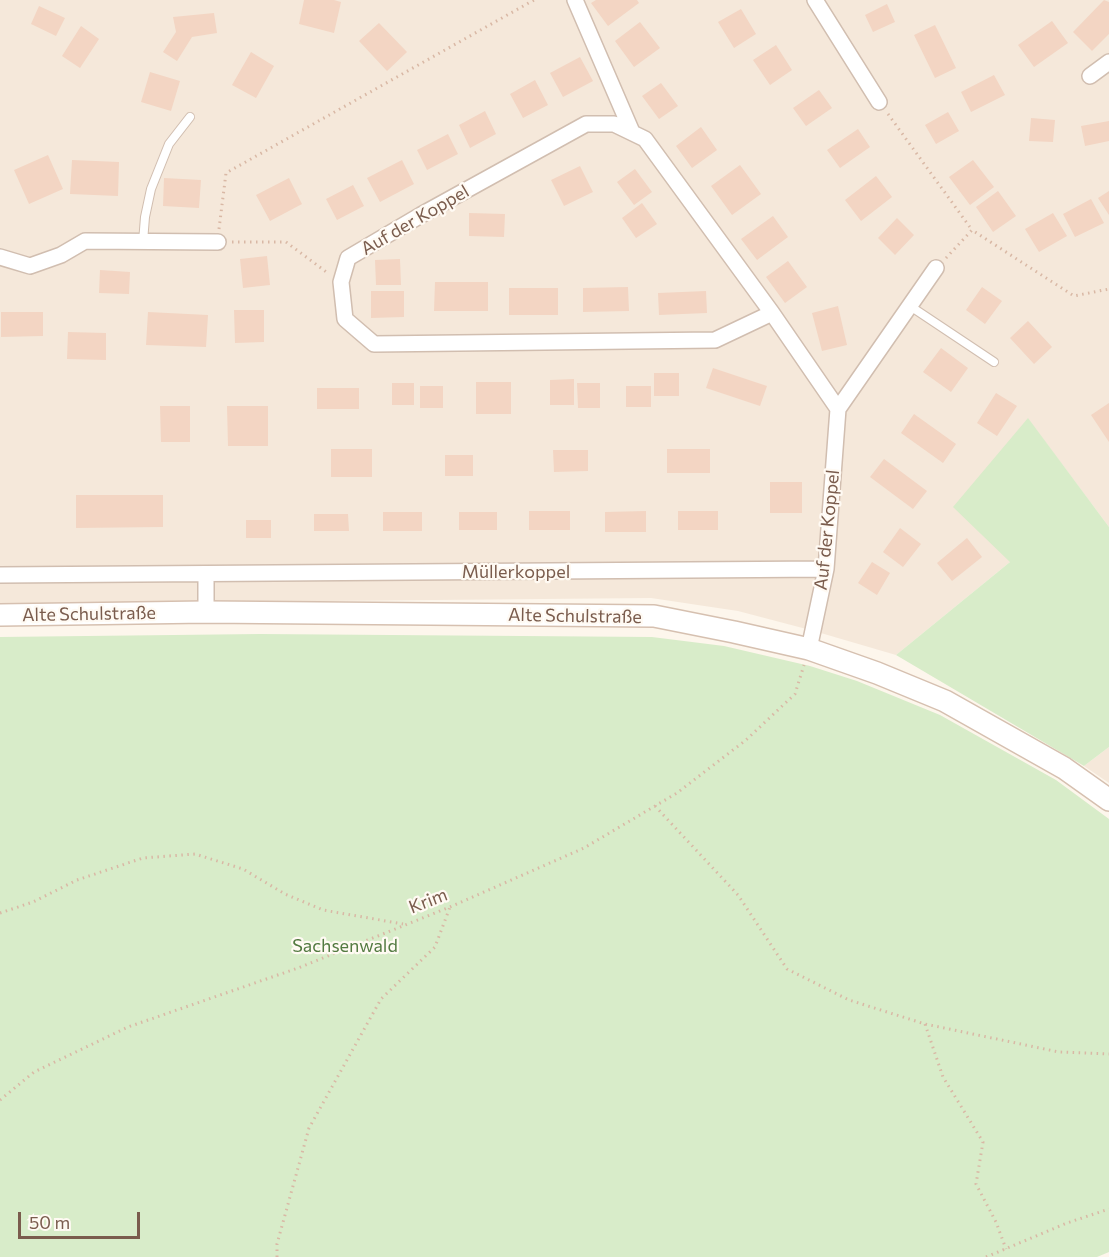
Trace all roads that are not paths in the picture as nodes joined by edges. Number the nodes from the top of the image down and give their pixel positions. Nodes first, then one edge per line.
1 (575, 0) edge
2 (815, 0) edge
3 (1109, 62) edge
4 (1090, 76) dead end
5 (879, 102) road end
6 (190, 117) dead end
7 (632, 132) junction
8 (143, 242) junction
9 (218, 242) road end
10 (0, 257) edge
11 (936, 268) road end
12 (910, 306) junction
13 (772, 313) junction
14 (994, 362) dead end
15 (838, 409) junction
16 (826, 569) junction
17 (206, 574) junction
18 (0, 575) edge
19 (206, 612) junction
20 (0, 615) edge
21 (809, 649) junction
22 (1109, 800) edge

1 - 7 street
2 - 5 street
3 - 4 street
6 - 8 lane
7 - 13 street, Auf der Koppel
7 - 13 street, Auf der Koppel
8 - 9 street
8 - 10 street
11 - 12 street
12 - 14 lane
12 - 15 street
13 - 15 street, Auf der Koppel
15 - 16 street, Auf der Koppel
16 - 17 street, Müllerkoppel
16 - 21 street, Auf der Koppel
17 - 18 street, Müllerkoppel
17 - 19 street
19 - 20 main road, Alte Schulstraße
19 - 21 main road, Alte Schulstraße
21 - 22 main road, Alte Schulstraße

